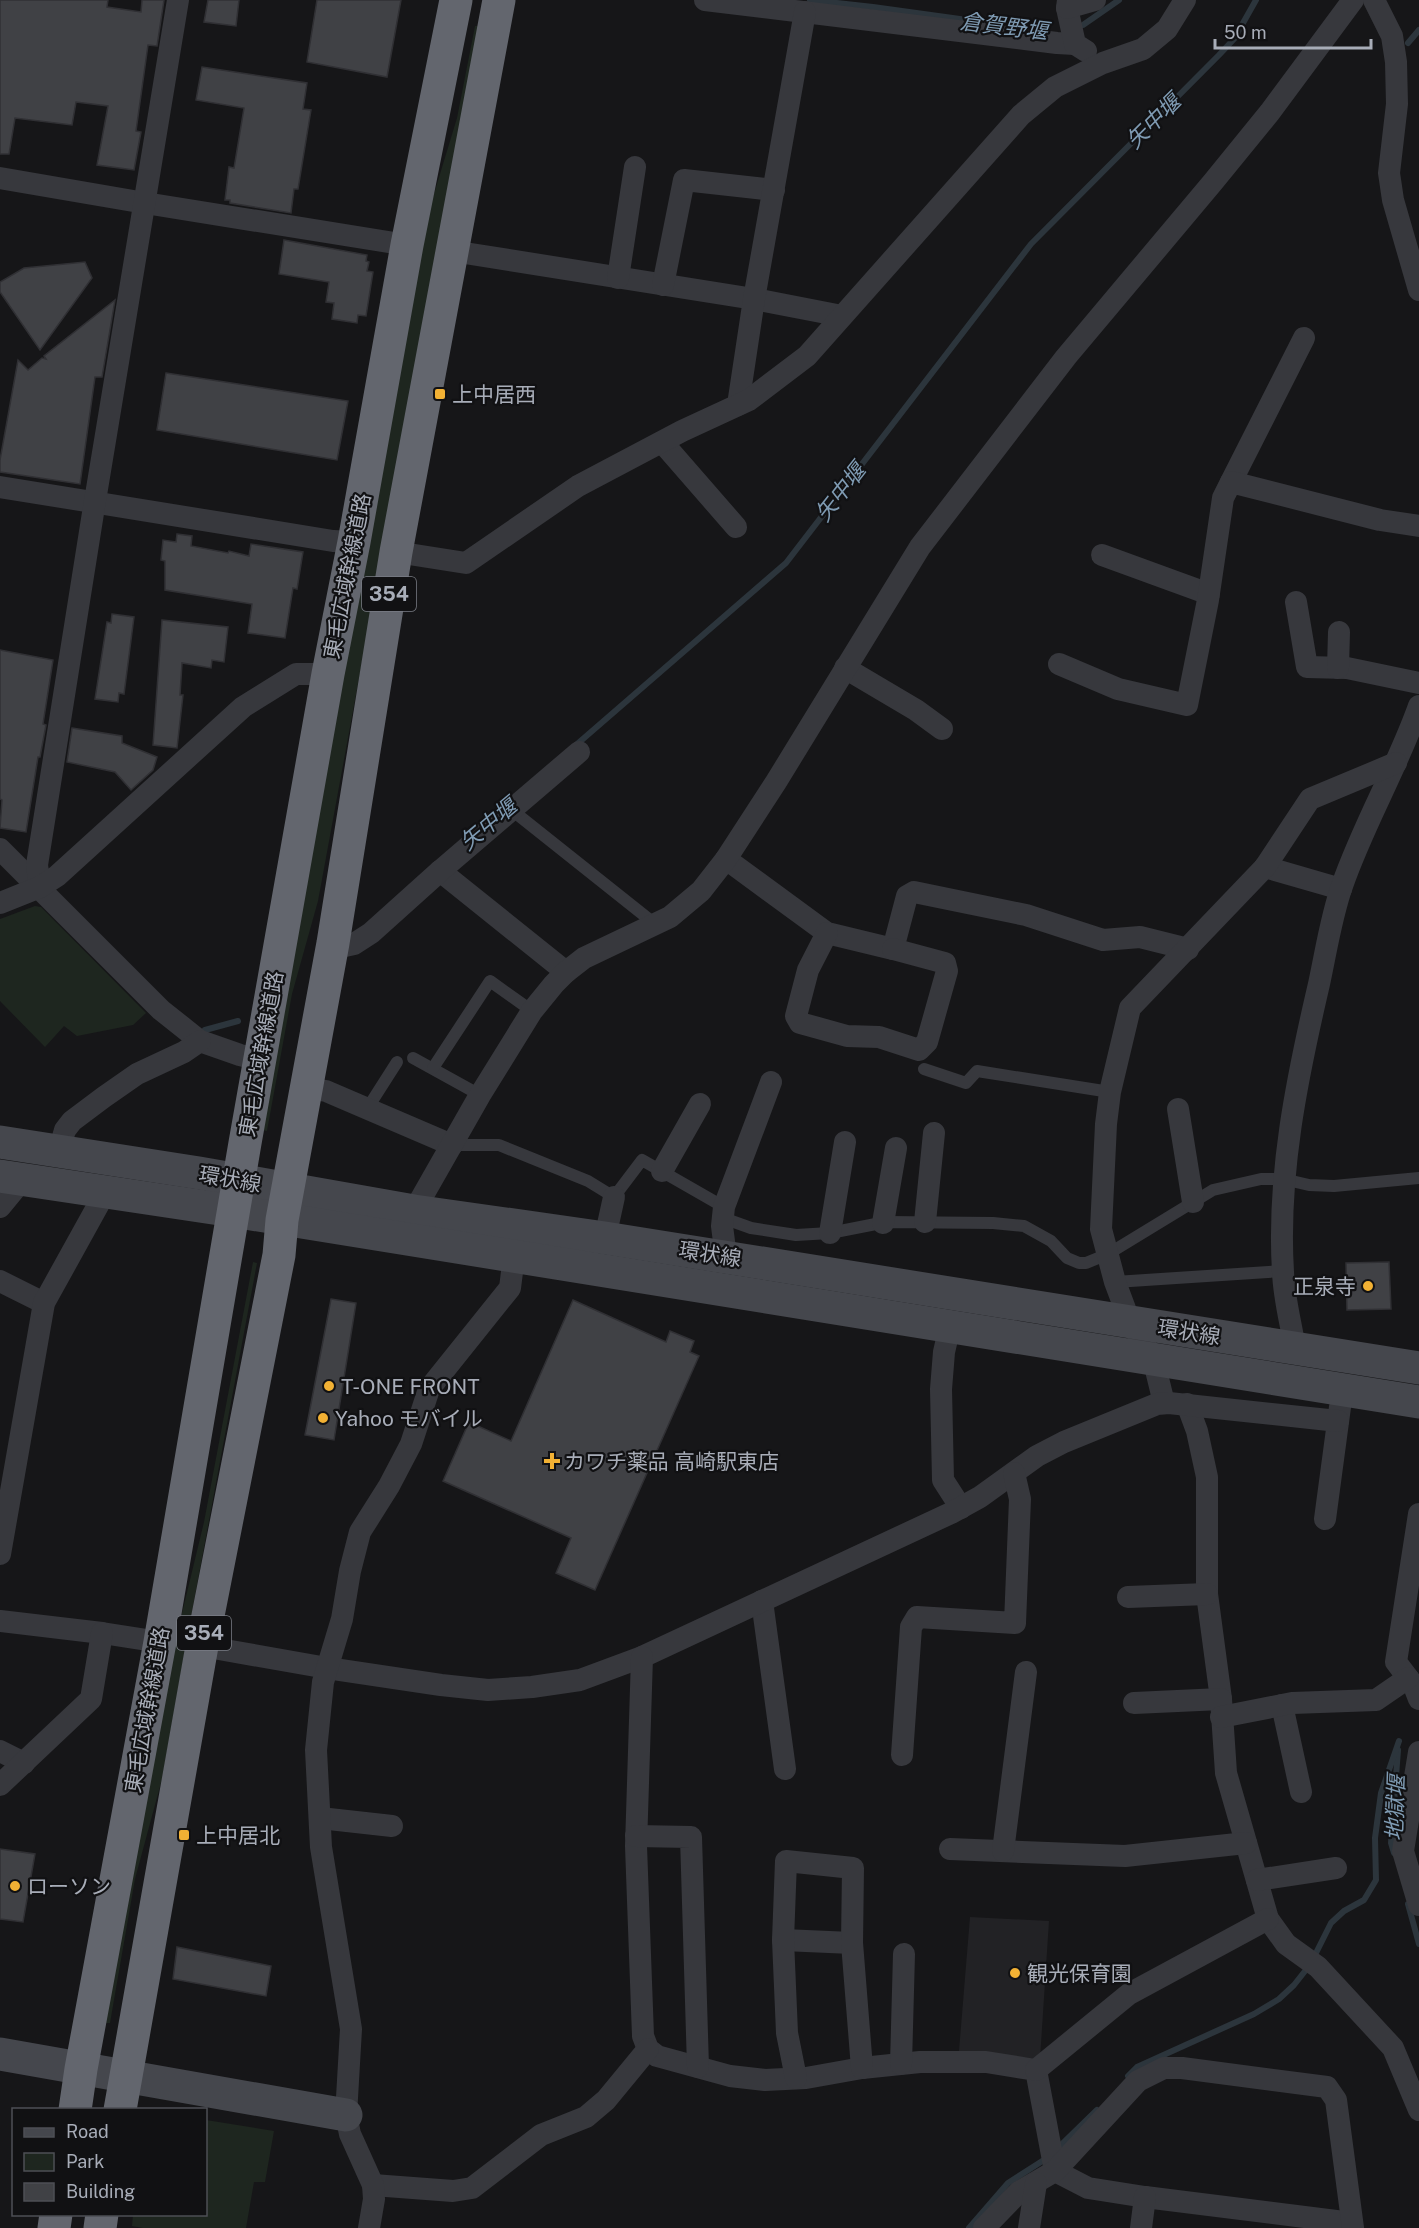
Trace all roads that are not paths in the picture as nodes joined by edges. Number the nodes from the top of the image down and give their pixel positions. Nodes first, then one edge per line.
1 (178, 0) edge
2 (456, 0) edge
3 (499, 0) edge
4 (705, 0) edge
5 (1095, 0) edge
6 (1185, 0) edge
7 (1353, 0) edge
8 (1374, 0) edge
9 (857, 9) edge
10 (805, 12) junction
11 (1070, 22) edge
12 (1103, 63) junction
13 (1408, 87) edge
14 (635, 166) dead end
15 (0, 178) edge
16 (774, 190) junction
17 (145, 203) junction
18 (407, 245) junction
19 (452, 251) junction
20 (618, 278) junction
21 (663, 285) junction
22 (1419, 290) edge
23 (754, 299) junction
24 (842, 316) junction
25 (1304, 338) dead end
26 (738, 405) junction
27 (662, 442) junction
28 (1231, 482) junction
29 (0, 487) edge
30 (95, 502) junction
31 (1419, 526) edge
32 (736, 527) dead end
33 (354, 542) junction
34 (396, 552) junction
35 (1102, 555) dead end
36 (1209, 594) junction
37 (1296, 602) dead end
38 (1339, 632) dead end
39 (1059, 664) dead end
40 (845, 668) junction
41 (1338, 668) junction
42 (328, 674) junction
43 (1419, 683) edge
44 (1419, 706) edge
45 (942, 729) dead end
46 (579, 752) dead end
47 (1396, 763) junction
48 (513, 811) junction
49 (0, 849) edge
50 (726, 859) junction
51 (1265, 867) junction
52 (440, 871) junction
53 (40, 887) junction
54 (1341, 889) junction
55 (0, 903) edge
56 (655, 924) junction
57 (828, 933) junction
58 (333, 944) junction
59 (892, 949) junction
60 (1188, 949) junction
61 (566, 972) junction
62 (532, 1011) junction
63 (200, 1041) junction
64 (413, 1058) dead end
65 (260, 1060) junction
66 (397, 1062) dead end
67 (433, 1068) junction
68 (924, 1069) dead end
69 (771, 1082) dead end
70 (307, 1088) junction
71 (1110, 1092) junction
72 (480, 1095) junction
73 (700, 1104) dead end
74 (367, 1109) junction
75 (1178, 1109) dead end
76 (934, 1133) dead end
77 (0, 1142) edge
78 (845, 1142) dead end
79 (452, 1145) junction
80 (896, 1148) dead end
81 (58, 1151) junction
82 (662, 1171) junction
83 (11, 1178) edge
84 (1419, 1178) edge
85 (1283, 1179) junction
86 (106, 1191) junction
87 (236, 1195) junction
88 (614, 1197) junction
89 (1193, 1202) junction
90 (285, 1204) junction
91 (0, 1207) edge
92 (414, 1211) junction
93 (723, 1212) junction
94 (925, 1222) junction
95 (883, 1223) junction
96 (830, 1233) junction
97 (605, 1238) junction
98 (1108, 1254) junction
99 (514, 1256) junction
100 (726, 1257) junction
101 (1283, 1270) junction
102 (0, 1281) edge
103 (1115, 1282) junction
104 (44, 1303) junction
105 (1130, 1322) junction
106 (950, 1326) junction
107 (1295, 1349) junction
108 (1153, 1358) junction
109 (1419, 1368) edge
110 (1419, 1402) edge
111 (1164, 1403) junction
112 (1187, 1404) junction
113 (1340, 1406) junction
114 (11, 1422) edge
115 (1014, 1473) junction
116 (961, 1508) junction
117 (1419, 1514) edge
118 (1325, 1519) dead end
119 (0, 1554) edge
120 (1207, 1594) junction
121 (1128, 1597) dead end
122 (762, 1601) junction
123 (0, 1622) edge
124 (102, 1633) junction
125 (160, 1642) junction
126 (202, 1646) junction
127 (642, 1657) junction
128 (327, 1668) junction
129 (1026, 1672) dead end
130 (1415, 1687) edge
131 (1134, 1703) dead end
132 (1282, 1705) junction
133 (1221, 1708) junction
134 (0, 1751) edge
135 (1419, 1752) edge
136 (902, 1755) dead end
137 (24, 1763) junction
138 (785, 1769) dead end
139 (0, 1785) edge
140 (1301, 1792) dead end
141 (320, 1818) junction
142 (392, 1826) dead end
143 (636, 1836) junction
144 (1246, 1843) junction
145 (950, 1849) dead end
146 (1003, 1851) junction
147 (1336, 1868) dead end
148 (1257, 1880) junction
149 (1419, 1905) edge
150 (1268, 1919) junction
151 (783, 1940) junction
152 (852, 1943) junction
153 (904, 1954) dead end
154 (648, 2049) junction
155 (0, 2054) edge
156 (901, 2064) junction
157 (698, 2067) junction
158 (862, 2068) junction
159 (81, 2069) junction
160 (1036, 2070) junction
161 (124, 2077) junction
162 (796, 2078) junction
163 (75, 2108) edge
164 (120, 2108) edge
165 (1419, 2110) edge
166 (346, 2115) junction
167 (1046, 2177) junction
168 (373, 2185) junction
169 (1145, 2198) junction
170 (1254, 2220) edge
171 (1353, 2225) edge
172 (369, 2228) edge
173 (984, 2228) edge
174 (1029, 2228) edge
175 (1141, 2228) edge

1 - 17 street
2 - 18 highway, 東毛広域幹線道路 / 354
3 - 19 highway, 東毛広域幹線道路 / 354
4 - 10 street
5 - 11 street
6 - 12 street
7 - 40 street
8 - 13 street
9 - 10 street
9 - 11 street
10 - 16 street
11 - 12 street
12 - 24 street
13 - 22 street
14 - 20 street
15 - 17 street
16 - 21 street
16 - 23 street
17 - 18 street
17 - 30 street
18 - 33 highway, 東毛広域幹線道路 / 354
19 - 20 street
19 - 34 highway, 東毛広域幹線道路 / 354
20 - 21 street
21 - 23 street
23 - 24 street
23 - 26 street
24 - 26 street
25 - 28 street
26 - 27 street
27 - 32 street
27 - 34 street
28 - 31 street
28 - 36 street
29 - 30 street
30 - 33 street
30 - 53 street
33 - 42 highway, 東毛広域幹線道路 / 354
34 - 58 highway, 東毛広域幹線道路 / 354
35 - 36 street
36 - 39 street
37 - 41 street
38 - 41 street
40 - 45 street
40 - 50 street
41 - 43 street
42 - 53 street
42 - 65 highway, 東毛広域幹線道路 / 354
44 - 47 street
46 - 48 street
47 - 51 street
47 - 54 street
48 - 52 street
48 - 56 lane
49 - 53 street
50 - 56 street
50 - 57 street
51 - 54 street
51 - 60 street
52 - 58 street
52 - 61 street
53 - 55 street
53 - 63 street
54 - 85 street
56 - 61 street
57 - 59 street
57 - 59 street
58 - 70 highway, 東毛広域幹線道路 / 354
59 - 60 street
60 - 71 street
61 - 62 street
62 - 67 lane
62 - 72 street
63 - 65 street
63 - 81 street
64 - 67 lane
65 - 87 highway, 東毛広域幹線道路 / 354
66 - 74 lane
67 - 72 lane
68 - 71 lane
69 - 93 street
70 - 74 street
70 - 90 highway, 東毛広域幹線道路 / 354
71 - 98 street
72 - 79 street
73 - 82 street
74 - 79 street
75 - 89 street
76 - 94 street
77 - 81 street, 環状線
78 - 96 street
79 - 88 lane
79 - 92 street
80 - 95 street
81 - 87 street, 環状線
82 - 88 lane
82 - 93 lane
83 - 86 street, 環状線
83 - 91 street
84 - 85 lane
85 - 89 lane
85 - 101 street
86 - 87 street, 環状線
86 - 104 street
87 - 90 street, 環状線
87 - 125 highway, 東毛広域幹線道路 / 354
88 - 97 street
89 - 98 lane
90 - 92 street, 環状線
90 - 99 street, 環状線
90 - 126 highway, 東毛広域幹線道路 / 354
92 - 97 street, 環状線
93 - 96 lane
93 - 100 street
94 - 95 lane
94 - 98 lane
95 - 96 lane
97 - 100 street, 環状線
98 - 103 street
99 - 106 street, 環状線
99 - 128 street
100 - 105 street, 環状線
101 - 103 lane
101 - 107 street
102 - 104 street
103 - 105 street
104 - 114 street
105 - 107 street, 環状線
105 - 108 street
106 - 108 street, 環状線
106 - 116 street
107 - 109 street, 環状線
108 - 111 street
108 - 113 street, 環状線
110 - 113 street, 環状線
111 - 112 street
111 - 115 street
112 - 113 street
112 - 120 street
113 - 118 street
114 - 119 street
115 - 116 street
115 - 136 street
116 - 122 street
117 - 130 street
120 - 121 street
120 - 133 street
122 - 127 street
122 - 138 street
123 - 124 street
124 - 125 street
124 - 137 street
125 - 159 highway, 東毛広域幹線道路 / 354
126 - 128 street
126 - 161 highway, 東毛広域幹線道路 / 354
127 - 128 street
127 - 143 street
128 - 141 street
129 - 146 street
130 - 132 street
131 - 133 street
132 - 133 street
132 - 140 street
133 - 144 street
134 - 137 street
135 - 149 street
137 - 139 street
141 - 142 street
141 - 166 street
143 - 154 street
143 - 157 street
144 - 146 street
144 - 148 street
145 - 146 street
147 - 148 street
148 - 150 street
150 - 160 street
150 - 165 street
151 - 152 street
151 - 152 street
151 - 162 street
152 - 158 street
153 - 156 street
154 - 157 street
154 - 168 street
155 - 159 street
156 - 158 street
156 - 160 street
157 - 162 street
158 - 162 street
159 - 161 street
159 - 163 highway, 東毛広域幹線道路 / 354
160 - 167 street
161 - 164 highway, 東毛広域幹線道路 / 354
161 - 166 street
166 - 168 street
167 - 169 street
167 - 171 street
167 - 173 street
167 - 174 street
168 - 172 street
169 - 170 street
169 - 175 street
170 - 171 street

